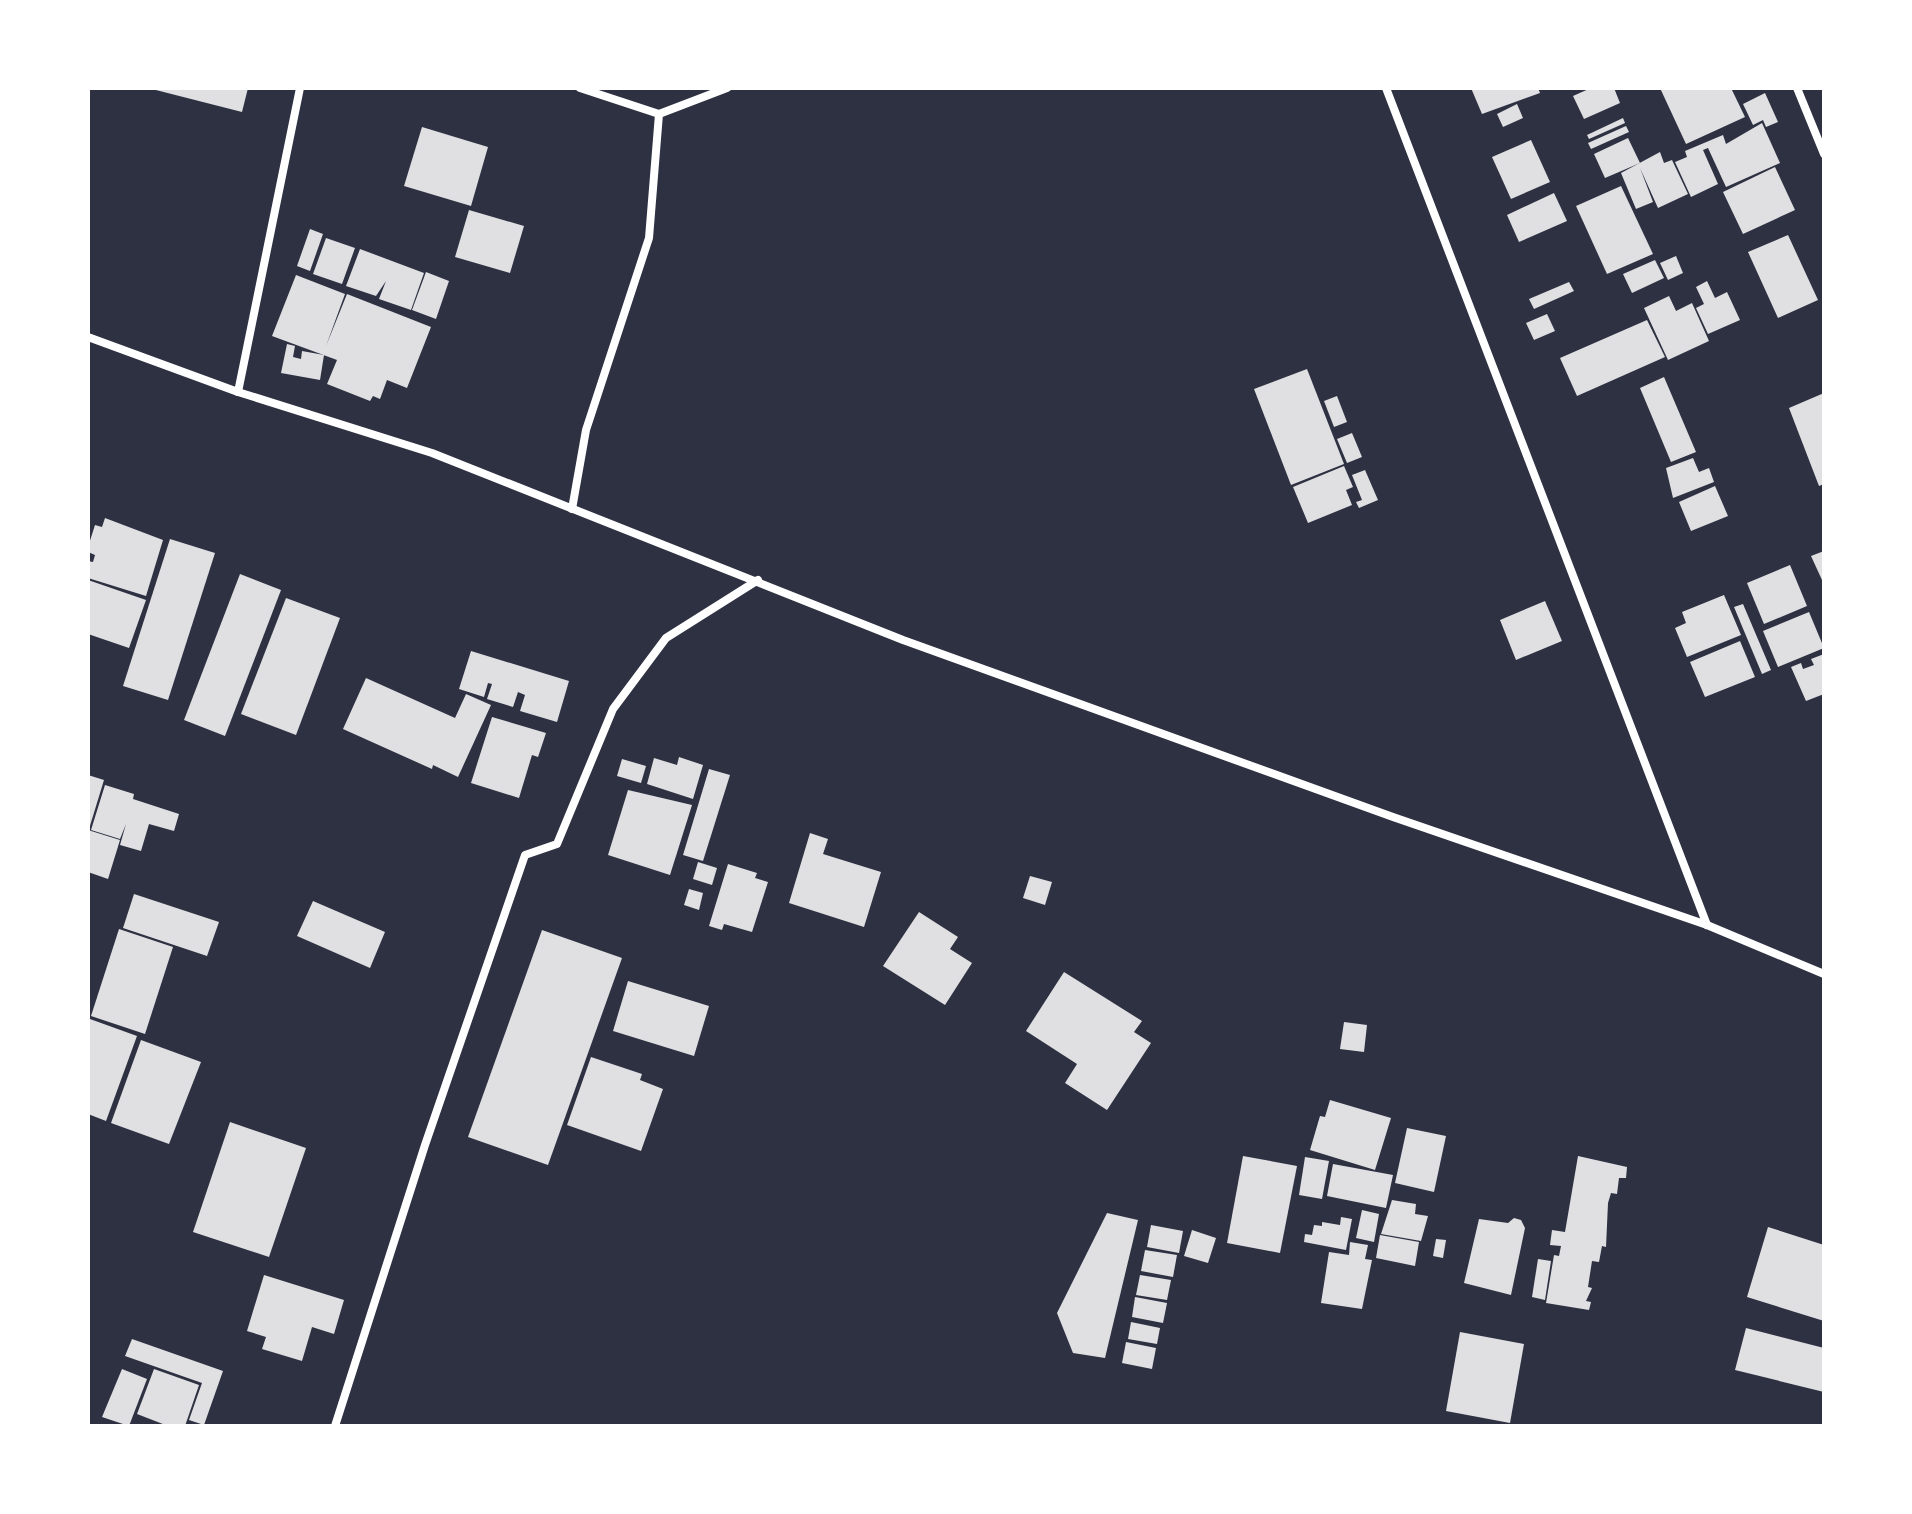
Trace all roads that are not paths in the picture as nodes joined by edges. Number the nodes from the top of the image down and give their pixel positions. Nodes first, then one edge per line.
1 (300, 88) edge
2 (580, 88) edge
3 (727, 88) edge
4 (1386, 88) edge
5 (1797, 88) edge
6 (659, 114) junction
7 (1824, 154) edge
8 (88, 337) edge
9 (238, 392) junction
10 (572, 509) junction
11 (758, 580) junction
12 (1707, 925) junction
13 (1824, 974) edge
14 (335, 1426) edge

1 - 9 street
2 - 6 street
3 - 6 street
4 - 12 street
5 - 7 street
6 - 10 street
8 - 9 street
9 - 10 street
10 - 11 street
11 - 12 street
11 - 14 street
12 - 13 street

